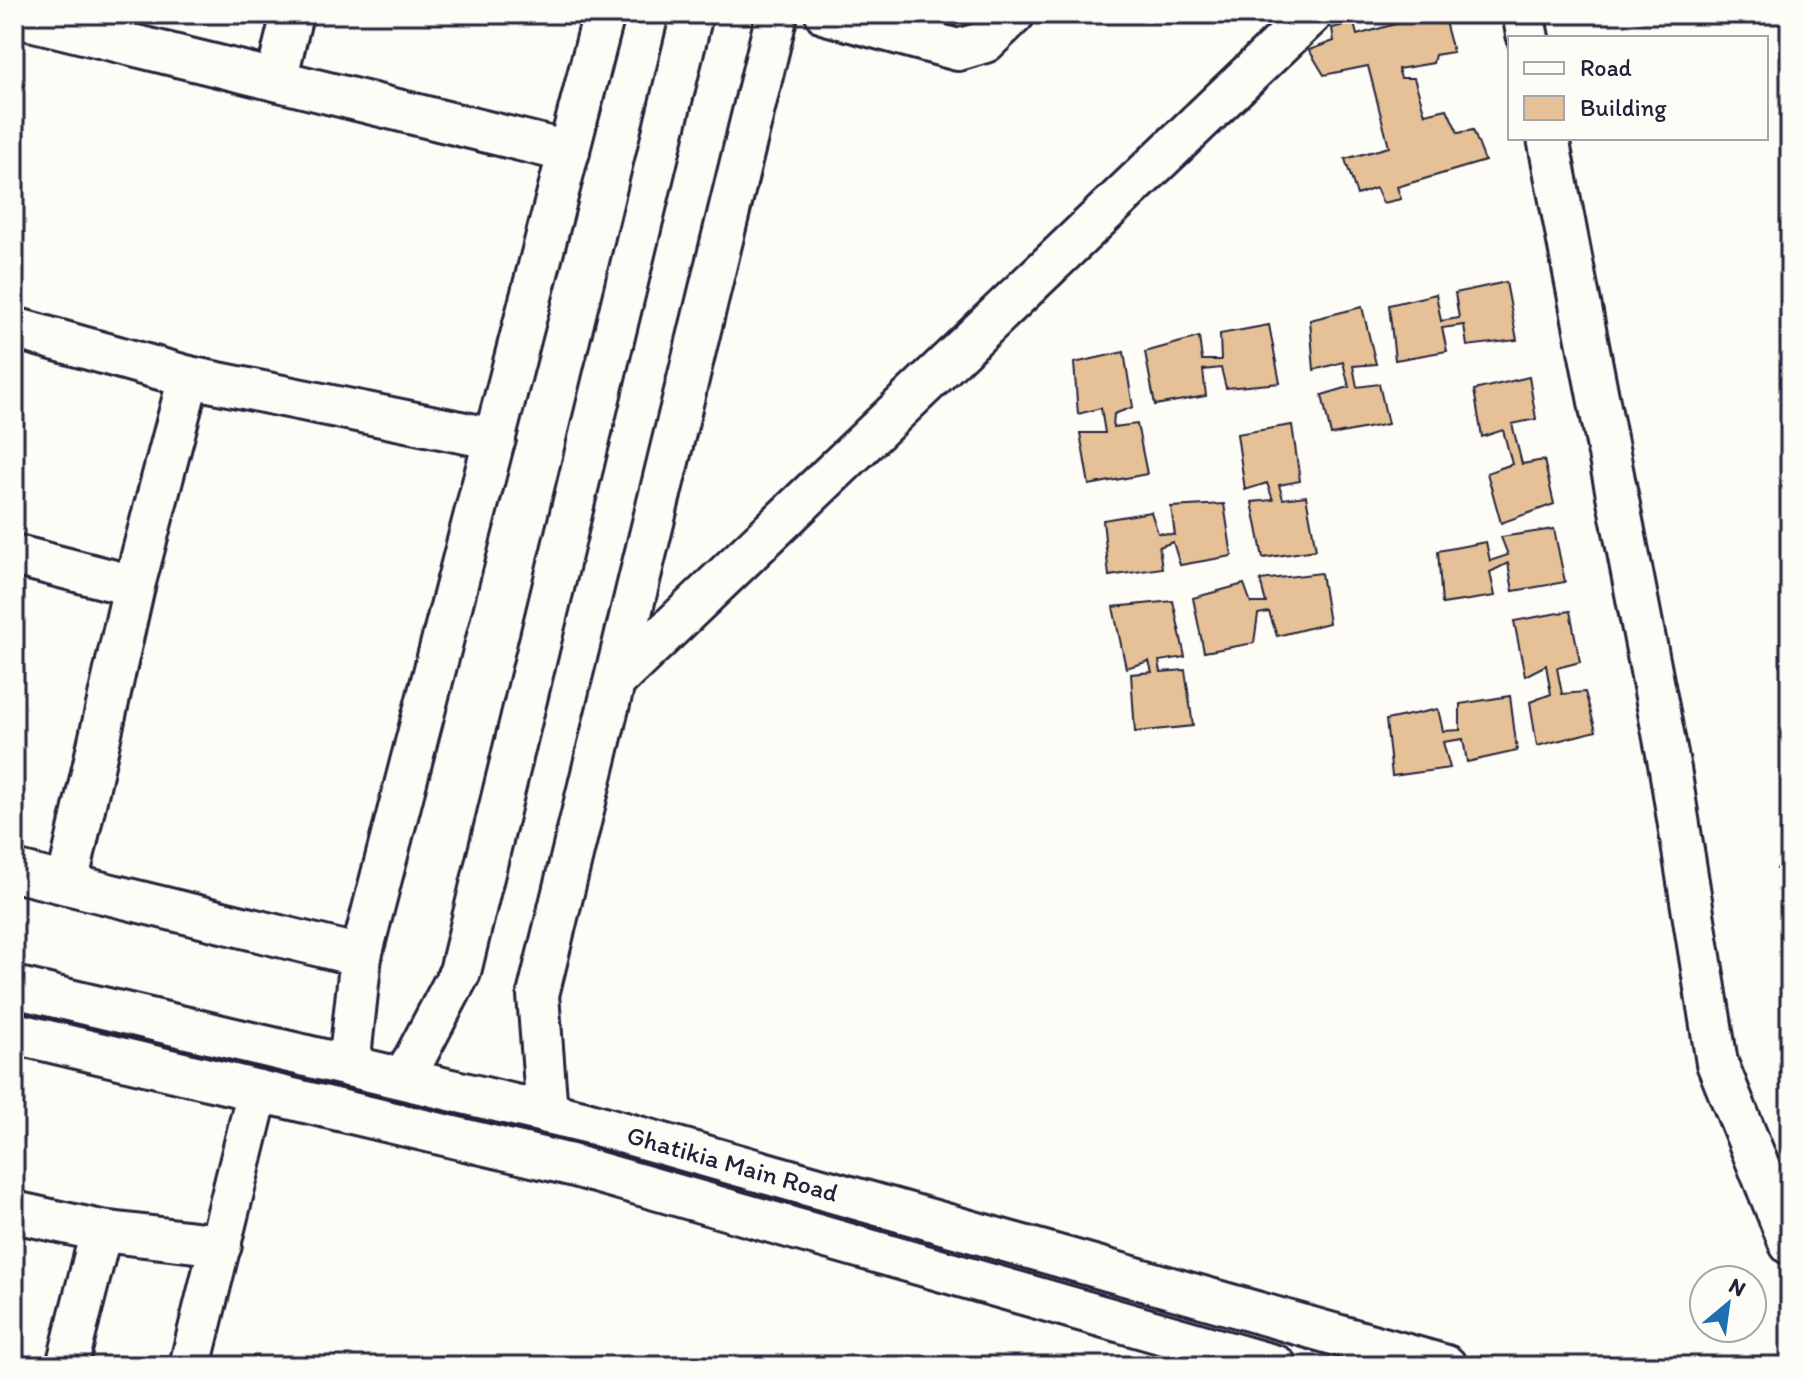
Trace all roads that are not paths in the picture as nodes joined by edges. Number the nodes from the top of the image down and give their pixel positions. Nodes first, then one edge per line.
1 (292, 14) edge
2 (604, 14) edge
3 (692, 14) edge
4 (777, 14) edge
5 (826, 14) edge
6 (1014, 14) edge
7 (1312, 14) edge
8 (1523, 14) edge
9 (14, 16) edge
10 (886, 22) edge
11 (1528, 36) edge
12 (276, 80) junction
13 (1548, 140) edge
14 (569, 152) junction
15 (14, 328) edge
16 (189, 377) junction
17 (495, 439) junction
18 (14, 555) edge
19 (134, 586) junction
20 (615, 681) junction
21 (14, 871) edge
22 (67, 884) junction
23 (361, 956) junction
24 (14, 987) edge
25 (14, 1033) edge
26 (349, 1066) junction
27 (405, 1077) junction
28 (258, 1091) junction
29 (547, 1113) junction
30 (837, 1194) junction
31 (14, 1212) edge
32 (101, 1231) junction
33 (826, 1238) junction
34 (1790, 1244) edge
35 (221, 1245) junction
36 (1221, 1358) edge
37 (67, 1366) edge
38 (190, 1366) edge
39 (1276, 1366) edge
40 (1446, 1366) edge

1 - 12 street
2 - 14 street
3 - 27 street
4 - 20 street
5 - 10 street
6 - 10 street
7 - 20 street
8 - 11 street
9 - 12 street
12 - 14 street
13 - 34 street
14 - 17 street
15 - 16 street
16 - 17 street
16 - 19 street
17 - 23 street
18 - 19 street
19 - 22 street
20 - 29 street
21 - 22 street
22 - 23 street
23 - 26 street
24 - 26 street, Ghatikia Main Road
25 - 28 street, Ghatikia Main Road
26 - 27 street, Ghatikia Main Road
27 - 29 street, Ghatikia Main Road
28 - 33 street, Ghatikia Main Road
28 - 35 street
29 - 30 street, Ghatikia Main Road
30 - 33 street
30 - 40 street, Ghatikia Main Road
31 - 32 street
32 - 35 street
32 - 37 street
33 - 36 street, Ghatikia Main Road
35 - 38 street
36 - 39 street, Ghatikia Main Road

